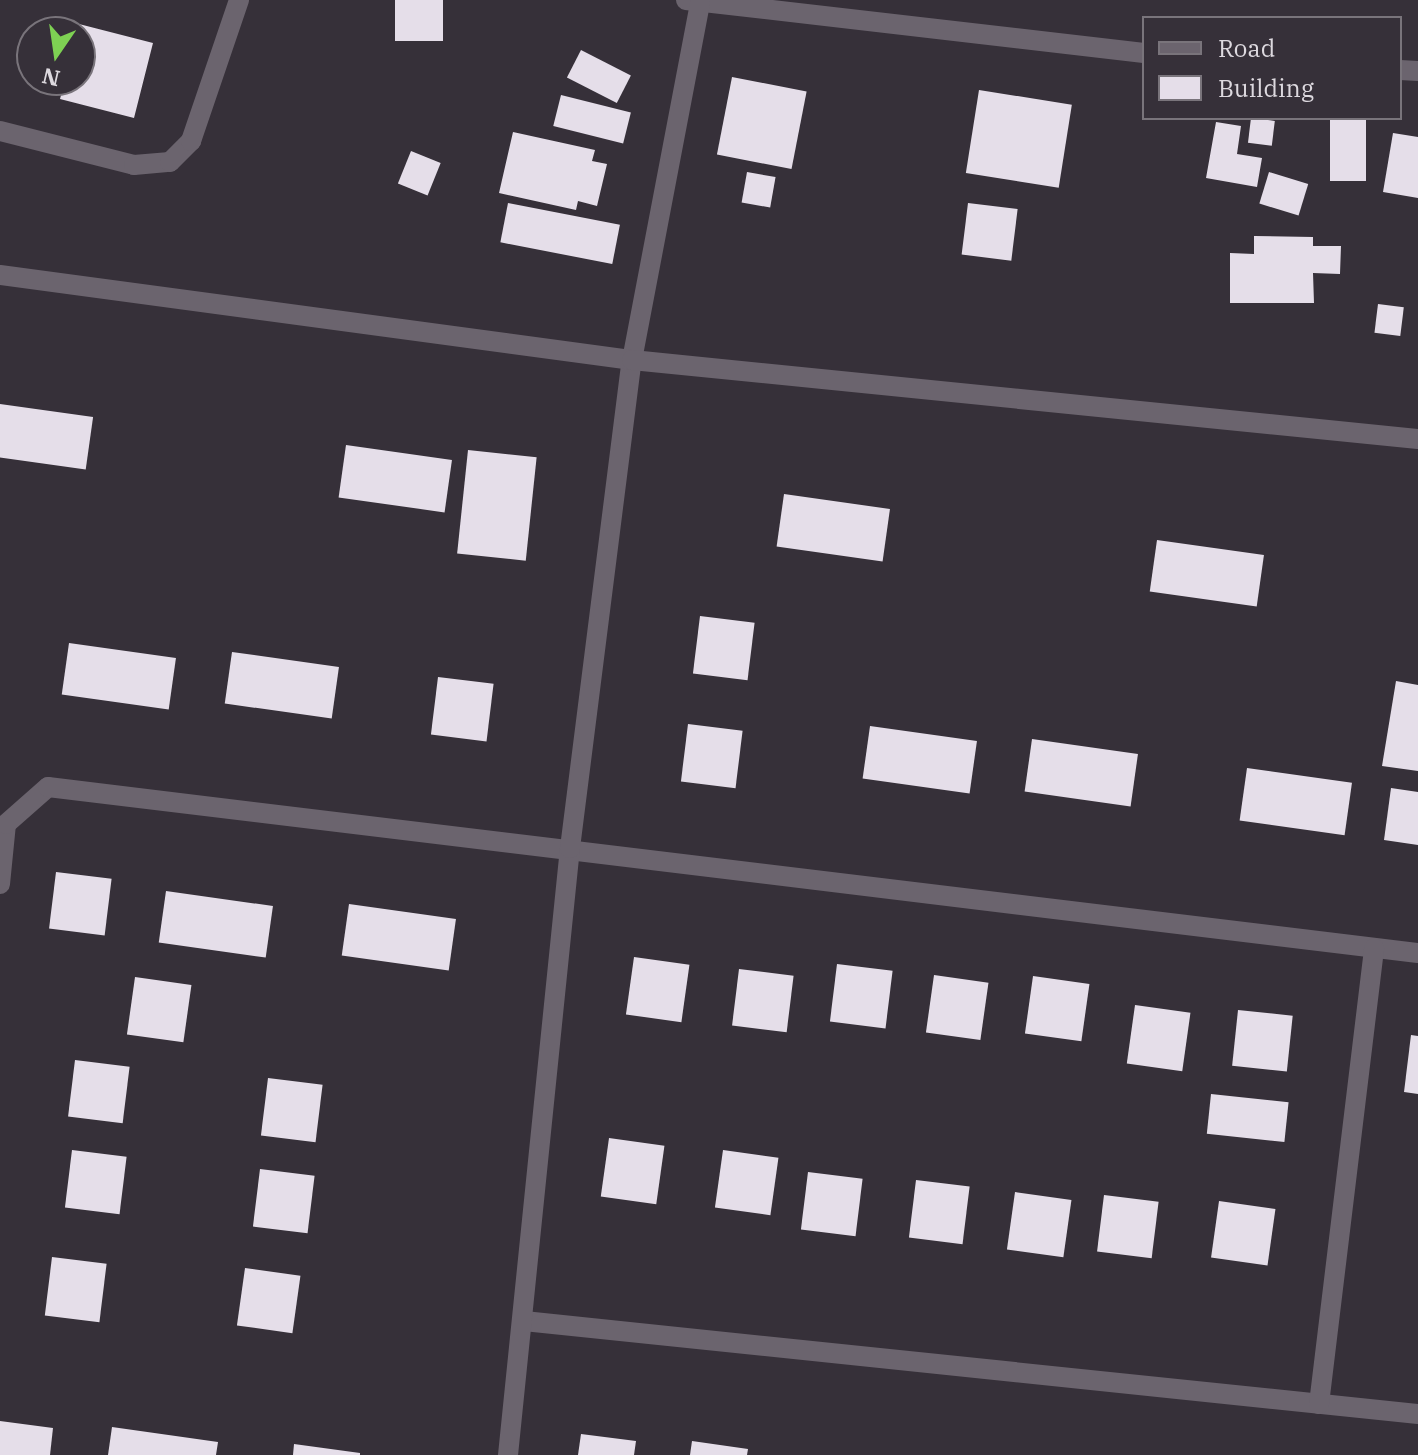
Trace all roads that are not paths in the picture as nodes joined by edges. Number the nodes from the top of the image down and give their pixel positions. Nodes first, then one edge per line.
1 (239, 0) edge
2 (693, 2) edge
3 (1142, 53) edge
4 (0, 131) edge
5 (0, 275) edge
6 (632, 360) junction
7 (1418, 439) edge
8 (570, 848) junction
9 (0, 884) edge
10 (1374, 948) junction
11 (1418, 953) edge
12 (524, 1321) junction
13 (1319, 1404) junction
14 (1418, 1414) edge
15 (508, 1455) edge

1 - 4 street
2 - 3 street
2 - 6 street
5 - 6 street
6 - 7 street
6 - 8 street
8 - 9 street
8 - 10 street
8 - 12 street
10 - 11 street
10 - 13 street
12 - 13 street
12 - 15 street
13 - 14 street

